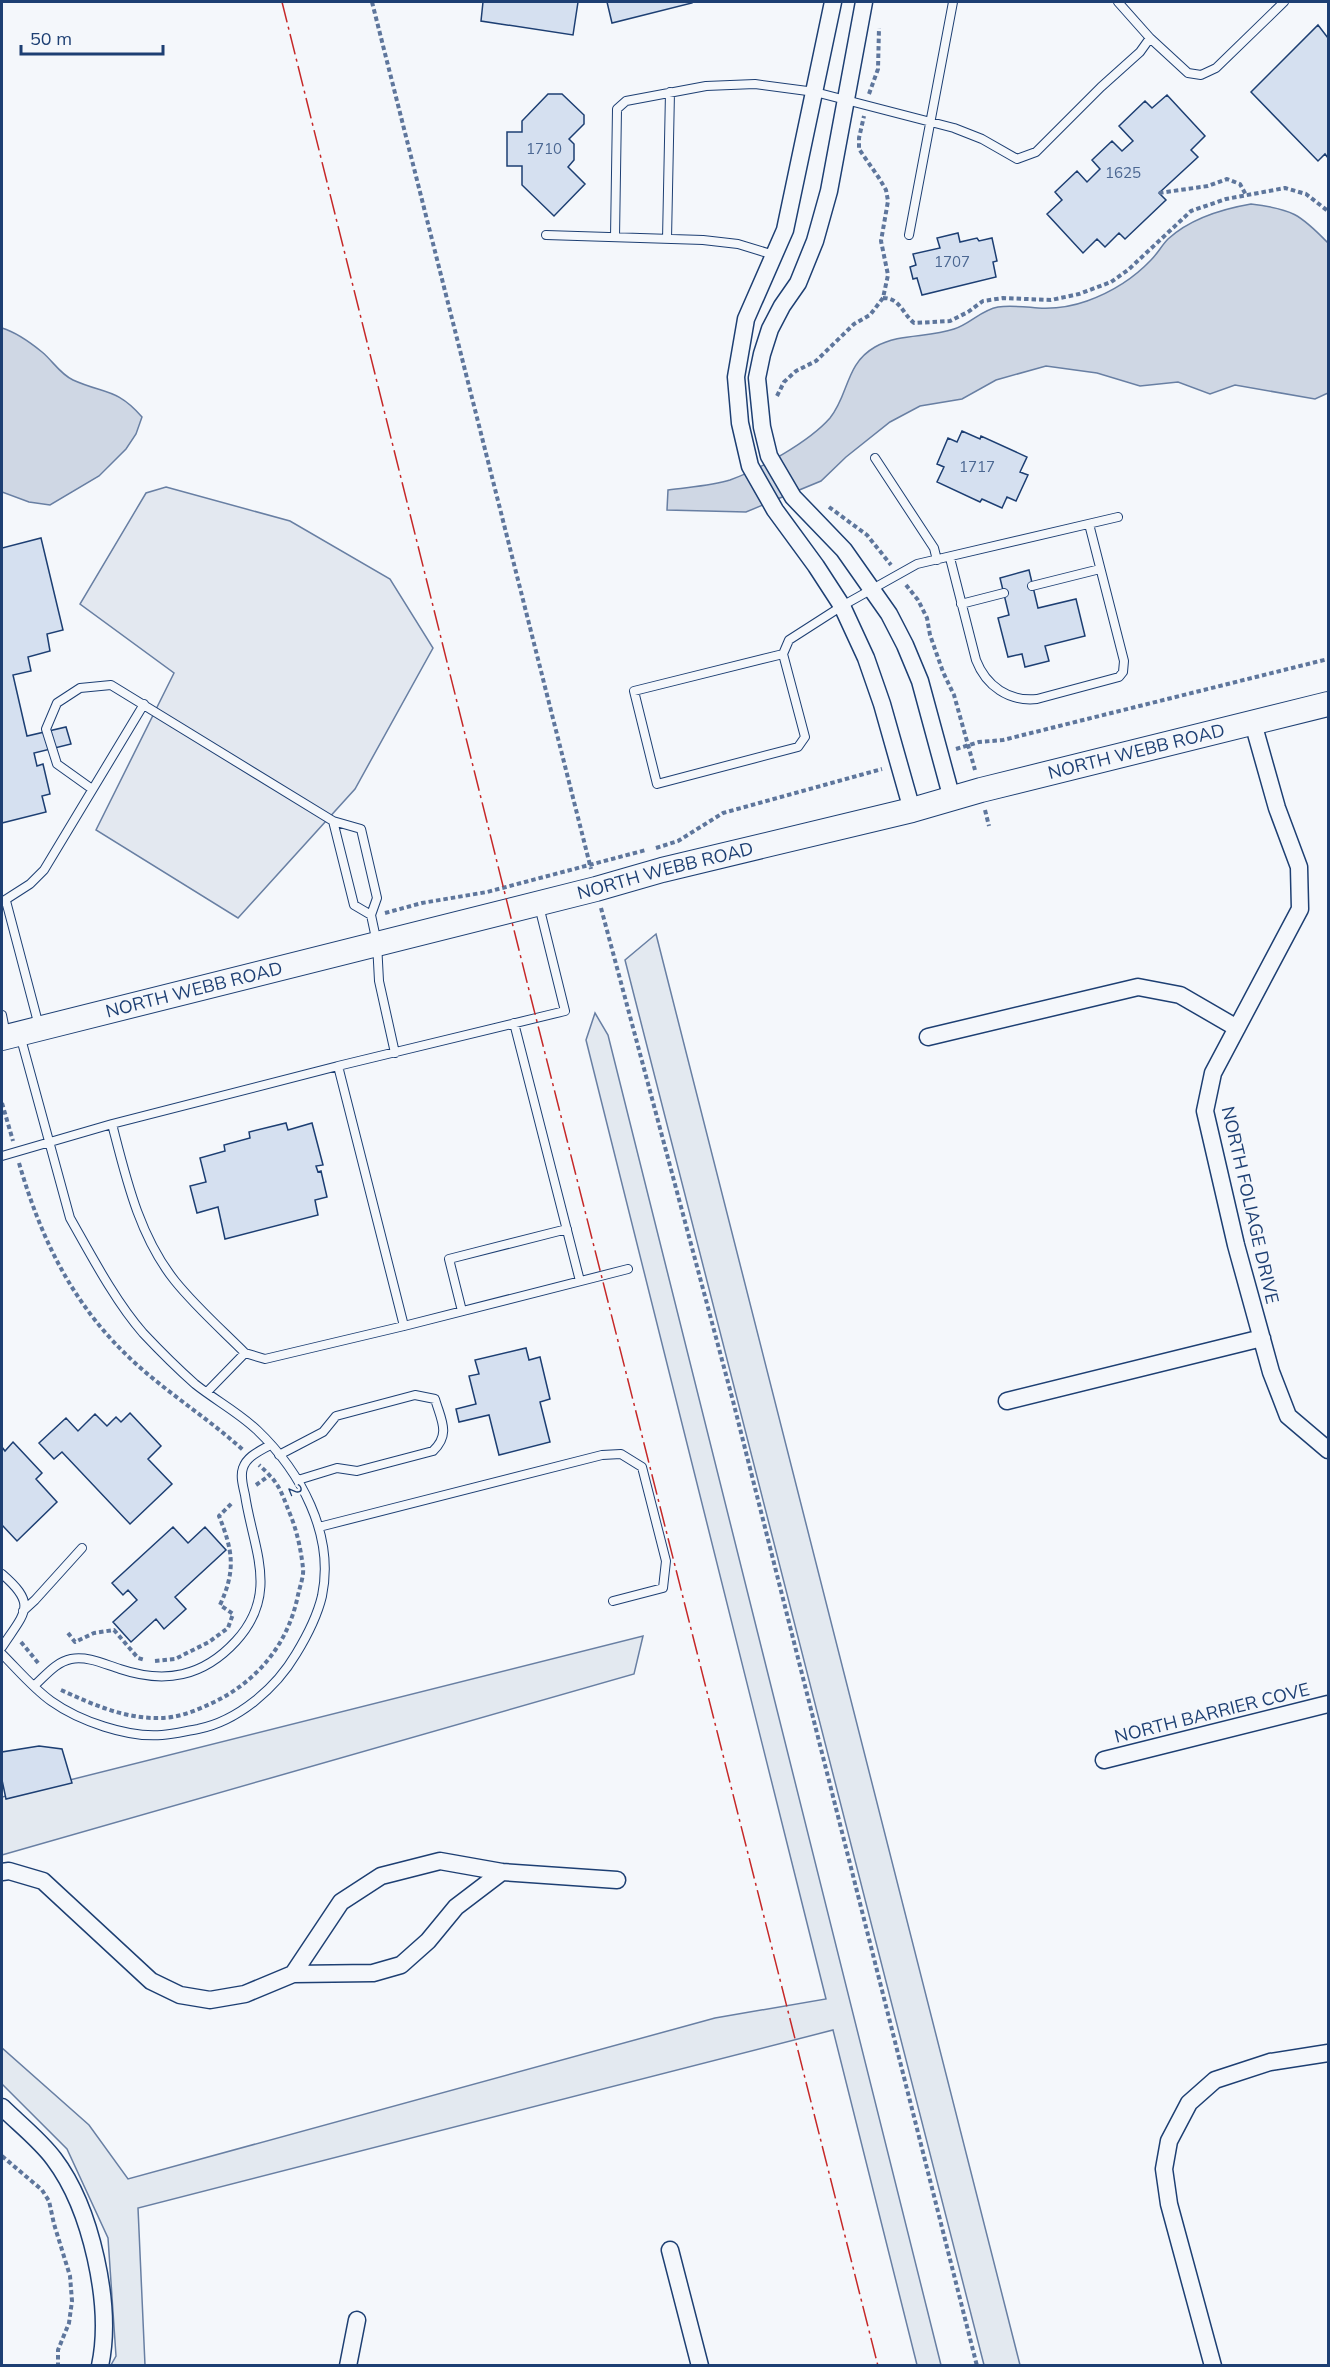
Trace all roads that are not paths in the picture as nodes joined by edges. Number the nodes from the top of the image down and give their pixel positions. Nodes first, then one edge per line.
1 (833, 2) edge
2 (864, 2) edge
3 (953, 2) edge
4 (1118, 2) edge
5 (1284, 2) edge
6 (1150, 38) junction
7 (670, 92) junction
8 (815, 92) junction
9 (845, 98) junction
10 (930, 122) junction
11 (909, 235) dead end
12 (546, 236) dead end
13 (615, 237) junction
14 (667, 238) junction
15 (774, 255) junction
16 (875, 458) dead end
17 (1118, 517) dead end
18 (1089, 524) junction
19 (950, 558) junction
20 (937, 560) junction
21 (1100, 569) junction
22 (1032, 586) dead end
23 (872, 588) junction
24 (1004, 593) dead end
25 (962, 603) junction
26 (842, 606) junction
27 (783, 654) junction
28 (144, 704) junction
29 (1329, 704) edge
30 (1253, 723) junction
31 (92, 789) junction
32 (952, 799) junction
33 (912, 810) junction
34 (333, 821) junction
35 (4, 901) edge
36 (538, 903) junction
37 (371, 917) junction
38 (377, 943) junction
39 (514, 1023) junction
40 (1238, 1028) junction
41 (14, 1031) edge
42 (928, 1037) dead end
43 (395, 1053) junction
44 (338, 1066) junction
45 (112, 1124) junction
46 (50, 1142) junction
47 (2, 1156) edge
48 (567, 1229) junction
49 (628, 1269) dead end
50 (580, 1281) junction
51 (462, 1311) junction
52 (404, 1326) junction
53 (1262, 1338) junction
54 (245, 1353) junction
55 (207, 1392) junction
56 (1006, 1401) dead end
57 (270, 1444) junction
58 (1329, 1450) edge
59 (279, 1455) junction
60 (298, 1480) junction
61 (319, 1527) junction
62 (82, 1548) dead end
63 (2, 1574) edge
64 (613, 1601) dead end
65 (23, 1611) junction
66 (2, 1647) edge
67 (2, 1654) edge
68 (35, 1685) junction
69 (1329, 1704) edge
70 (1104, 1761) dead end
71 (2, 1872) edge
72 (502, 1872) junction
73 (617, 1880) dead end
74 (292, 1974) junction
75 (1329, 2053) edge
76 (2, 2107) edge
77 (670, 2250) dead end
78 (357, 2320) dead end
79 (100, 2366) edge
80 (348, 2366) edge
81 (700, 2366) edge
82 (1213, 2366) edge

1 - 8 street
2 - 9 street
3 - 10 lane
4 - 6 lane
5 - 6 lane
6 - 10 lane
7 - 8 lane
7 - 13 lane
7 - 14 lane
8 - 9 lane
8 - 15 street
9 - 10 lane
9 - 23 street
10 - 11 lane
12 - 13 lane
13 - 14 lane
14 - 15 lane
15 - 26 street
16 - 20 lane
17 - 18 lane
18 - 19 lane
18 - 21 lane
19 - 20 lane
19 - 25 lane
20 - 23 lane
21 - 22 lane
21 - 25 lane
23 - 26 lane
23 - 32 street
24 - 25 lane
26 - 27 lane
26 - 33 street
27 - 27 lane
28 - 31 lane
28 - 31 lane
28 - 34 lane
29 - 30 main road, NORTH WEBB ROAD
30 - 32 main road, NORTH WEBB ROAD
30 - 40 street, NORTH FOLIAGE DRIVE
31 - 35 lane
32 - 33 main road, NORTH WEBB ROAD
33 - 36 main road, NORTH WEBB ROAD
34 - 37 lane
34 - 37 lane
35 - 41 lane
36 - 38 main road, NORTH WEBB ROAD
36 - 39 lane
37 - 38 lane
38 - 41 main road, NORTH WEBB ROAD
38 - 43 lane
39 - 43 lane
39 - 48 lane
40 - 42 street
40 - 53 street, NORTH FOLIAGE DRIVE
41 - 46 lane
43 - 44 lane
44 - 45 lane
44 - 52 lane
45 - 46 lane
45 - 54 lane
46 - 47 lane
46 - 55 lane
48 - 50 lane
48 - 51 lane
49 - 50 lane
50 - 51 lane
51 - 52 lane
52 - 54 lane
53 - 56 street
53 - 58 street, NORTH FOLIAGE DRIVE
54 - 55 lane
55 - 57 lane
57 - 59 lane
57 - 68 lane
59 - 60 lane
59 - 60 lane
60 - 61 lane
61 - 64 lane
61 - 68 lane
62 - 65 lane
63 - 65 lane
65 - 66 lane
67 - 68 lane
69 - 70 street, NORTH BARRIER COVE
71 - 74 street
72 - 73 street
72 - 74 street
72 - 74 street
75 - 82 street
76 - 79 street
77 - 81 street
78 - 80 street

